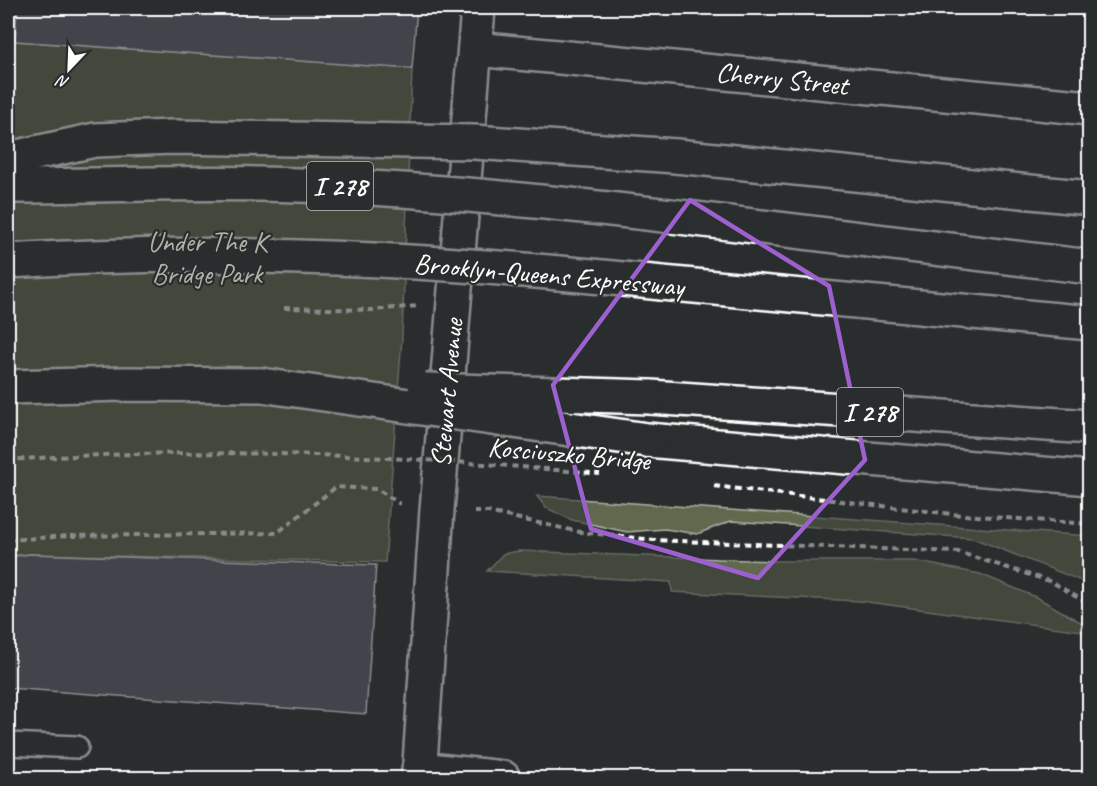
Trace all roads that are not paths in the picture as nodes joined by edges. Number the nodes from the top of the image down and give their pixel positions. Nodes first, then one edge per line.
1 (478, 8) edge
2 (475, 49) junction
3 (1089, 108) edge
4 (8, 159) edge
5 (8, 186) edge
6 (1089, 198) edge
7 (8, 261) edge
8 (1089, 267) edge
9 (1089, 323) edge
10 (261, 385) junction
11 (8, 387) edge
12 (1089, 427) edge
13 (1089, 478) edge
14 (8, 744) edge
15 (77, 747) dead end
16 (419, 774) edge
17 (502, 778) edge

1 - 2 main road, Stewart Avenue
2 - 3 main road, Cherry Street
2 - 16 main road, Stewart Avenue
4 - 6 main road, bridge
5 - 8 main road, I 278, bridge
7 - 9 main road, Brooklyn-Queens Expressway, bridge
10 - 11 main road, I 278
10 - 12 main road, I 278, bridge
10 - 13 main road, bridge
14 - 15 lane
16 - 17 main road

